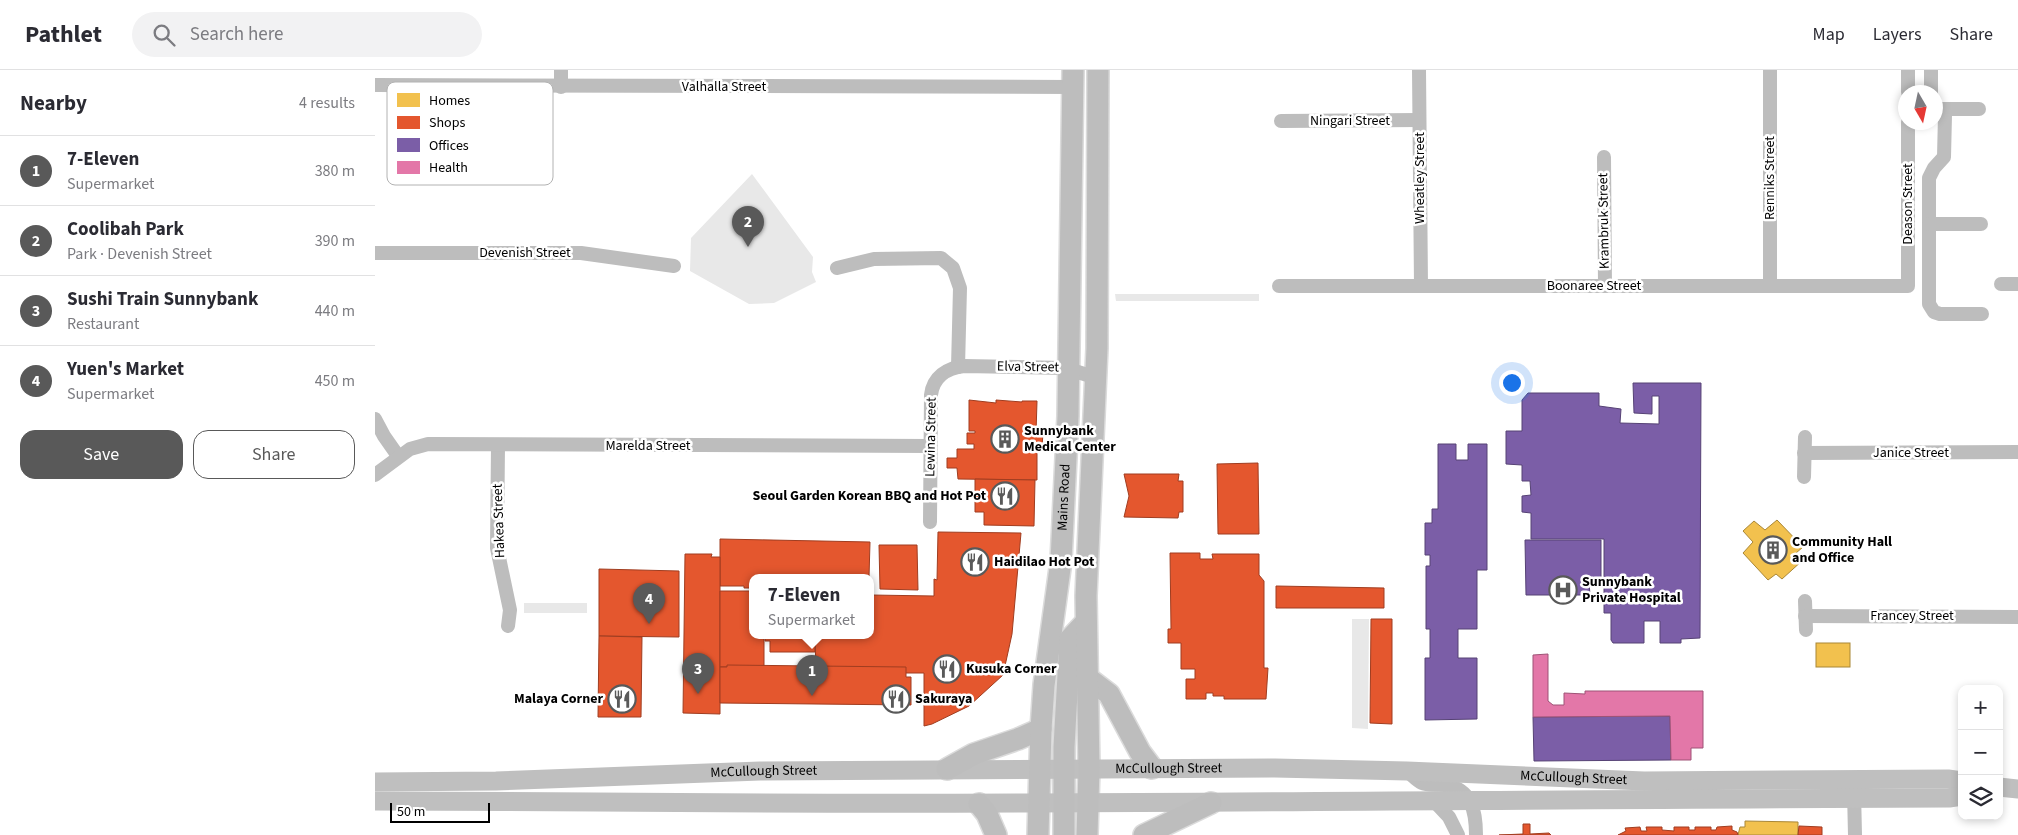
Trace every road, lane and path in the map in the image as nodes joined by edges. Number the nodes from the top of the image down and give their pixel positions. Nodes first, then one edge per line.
1 (561, 70) edge
2 (1098, 70) edge
3 (1419, 70) edge
4 (1770, 70) edge
5 (1908, 70) edge
6 (1931, 70) edge
7 (1073, 78) edge
8 (1908, 85) edge
9 (1931, 85) edge
10 (553, 87) edge
11 (561, 87) junction
12 (1943, 107) edge
13 (1979, 109) dead end
14 (1943, 113) edge
15 (1419, 120) junction
16 (1281, 121) dead end
17 (1908, 130) edge
18 (1604, 157) dead end
19 (1929, 224) junction
20 (1981, 224) dead end
21 (375, 253) edge
22 (674, 266) dead end
23 (837, 268) dead end
24 (2001, 284) dead end
25 (2018, 284) edge
26 (1279, 286) dead end
27 (1421, 286) junction
28 (1605, 286) junction
29 (1770, 286) junction
30 (1908, 286) joint
31 (1982, 314) dead end
32 (958, 367) junction
33 (1070, 369) junction
34 (1097, 378) junction
35 (375, 419) edge
36 (1805, 437) dead end
37 (498, 445) junction
38 (931, 446) junction
39 (2018, 452) edge
40 (1805, 453) junction
41 (398, 456) junction
42 (375, 475) edge
43 (1804, 477) dead end
44 (929, 522) dead end
45 (1805, 600) dead end
46 (2018, 616) edge
47 (1086, 622) junction
48 (509, 626) dead end
49 (1087, 678) junction
50 (1041, 729) junction
51 (1089, 768) junction
52 (1152, 768) junction
53 (947, 769) junction
54 (1039, 769) junction
55 (1063, 769) junction
56 (1407, 770) junction
57 (1854, 780) junction
58 (1958, 780) edge
59 (375, 782) edge
60 (1958, 797) edge
61 (1855, 799) junction
62 (1433, 800) junction
63 (1469, 800) junction
64 (375, 801) edge
65 (1211, 802) junction
66 (1064, 803) junction
67 (1089, 803) junction
68 (979, 804) junction
69 (1039, 804) junction
70 (996, 835) edge
71 (1038, 835) edge
72 (1064, 835) edge
73 (1087, 835) edge
74 (1144, 835) edge
75 (1458, 835) edge
76 (1476, 835) edge
77 (1855, 835) edge

1 - 11 street
2 - 34 main road, Mains Road
3 - 15 street, Wheatley Street
4 - 29 street, Renniks Street
5 - 8 street
6 - 9 street
7 - 11 street, Valhalla Street
7 - 33 main road, Mains Road
10 - 11 street, Valhalla Street
12 - 13 street
14 - 19 street
15 - 16 street, Ningari Street
15 - 27 street, Wheatley Street
17 - 30 street, Deason Street
18 - 28 street, Krambruk Street
19 - 20 street
19 - 31 street
21 - 22 street, Devenish Street
23 - 32 street
24 - 25 street
26 - 27 street, Boonaree Street
27 - 28 street, Boonaree Street
28 - 29 street, Boonaree Street
29 - 30 street, Boonaree Street
32 - 33 street, Elva Street
32 - 38 street, Lewina Street
33 - 34 street, Elva Street
33 - 50 main road, Mains Road
34 - 47 main road, Mains Road
35 - 41 street
36 - 40 street
37 - 38 street, Marelda Street
37 - 41 street, Marelda Street
37 - 48 street, Hakea Street
38 - 44 street, Lewina Street
39 - 40 street, Janice Street
40 - 43 street
41 - 42 street, Marelda Street
45 - 46 street, Francey Street
47 - 49 main road, Mains Road
47 - 55 main road
49 - 51 main road, Mains Road
49 - 52 main road
50 - 53 main road
50 - 54 main road, Mains Road
51 - 52 main road, McCullough Street
51 - 55 main road, McCullough Street
51 - 67 main road, Mains Road
52 - 56 main road, McCullough Street
53 - 54 main road, McCullough Street
53 - 59 main road, McCullough Street
54 - 55 main road, McCullough Street
54 - 69 main road, Mains Road
55 - 66 main road
56 - 57 main road, McCullough Street
56 - 63 street
57 - 58 main road, McCullough Street
57 - 61 street
60 - 61 main road, McCullough Street
61 - 63 main road, McCullough Street
61 - 77 street
62 - 63 main road, McCullough Street
62 - 65 main road, McCullough Street
62 - 75 street
63 - 76 street
64 - 68 main road, McCullough Street
65 - 67 main road, McCullough Street
65 - 74 main road
66 - 67 main road, McCullough Street
66 - 69 main road, McCullough Street
66 - 72 main road
67 - 73 main road, Mains Road
68 - 69 main road, McCullough Street
68 - 70 main road
69 - 71 main road, Mains Road

